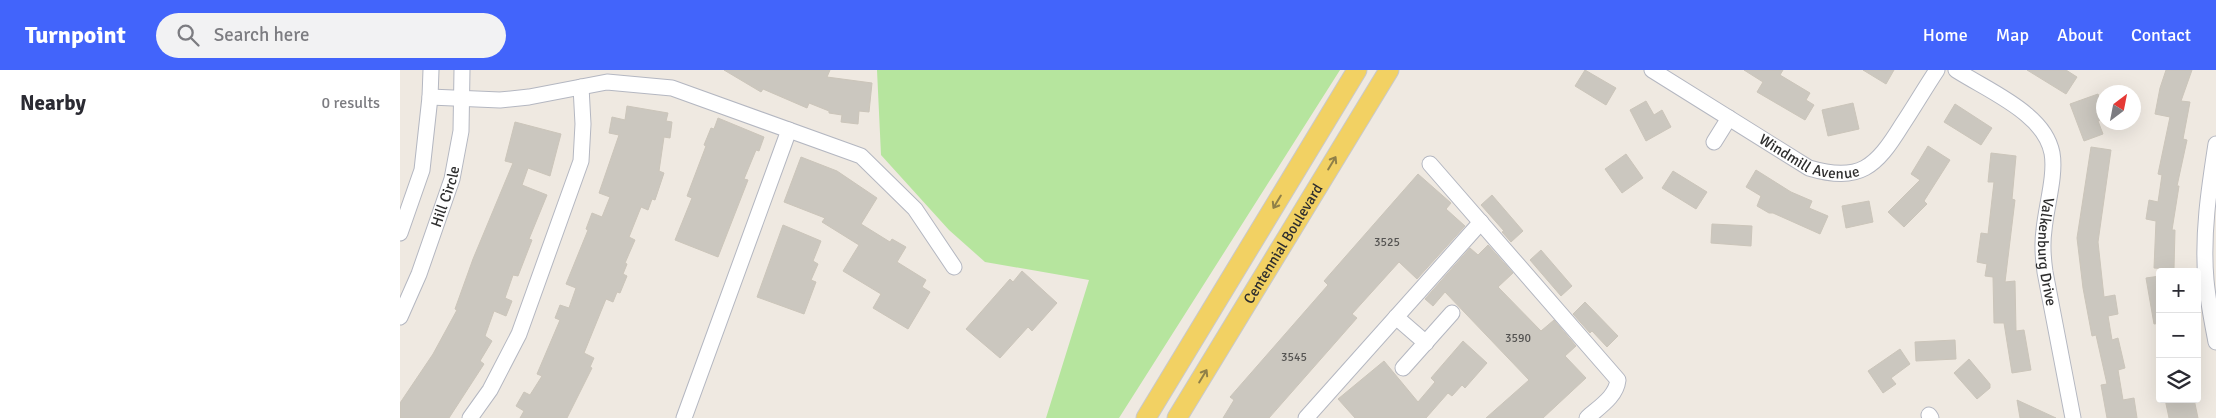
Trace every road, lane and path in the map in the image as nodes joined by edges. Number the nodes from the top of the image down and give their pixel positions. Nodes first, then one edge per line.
1 (431, 70) edge
2 (462, 70) edge
3 (1357, 70) edge
4 (1388, 70) edge
5 (1652, 70) edge
6 (1937, 70) edge
7 (1956, 70) edge
8 (581, 87) junction
9 (430, 97) junction
10 (462, 98) junction
11 (1729, 118) junction
12 (789, 130) junction
13 (1714, 142) dead end
14 (2216, 144) edge
15 (1430, 164) dead end
16 (1481, 222) junction
17 (400, 233) edge
18 (954, 267) dead end
19 (1452, 313) dead end
20 (400, 317) edge
21 (1396, 317) junction
22 (2216, 342) edge
23 (1426, 343) junction
24 (1402, 368) dead end
25 (1312, 416) edge
26 (470, 418) edge
27 (684, 418) edge
28 (1146, 418) edge
29 (1177, 418) edge
30 (1587, 418) edge
31 (2073, 418) edge

1 - 9 street, Hill Circle
2 - 10 street, Hill Circle
3 -> 28 main road, Centennial Boulevard
29 -> 4 main road, Centennial Boulevard
5 - 11 street, Windmill Avenue
6 - 11 street, Windmill Avenue
7 - 31 street, Valkenburg Drive
8 - 10 street
8 - 12 street
8 - 26 street
9 - 10 street
9 - 17 street, Hill Circle
10 - 20 street, Hill Circle
11 - 13 street
12 - 18 street
12 - 27 street
14 - 22 street
15 - 16 street
16 - 21 street
16 - 30 street
19 - 23 street
21 - 23 street
21 - 25 street
23 - 24 street

